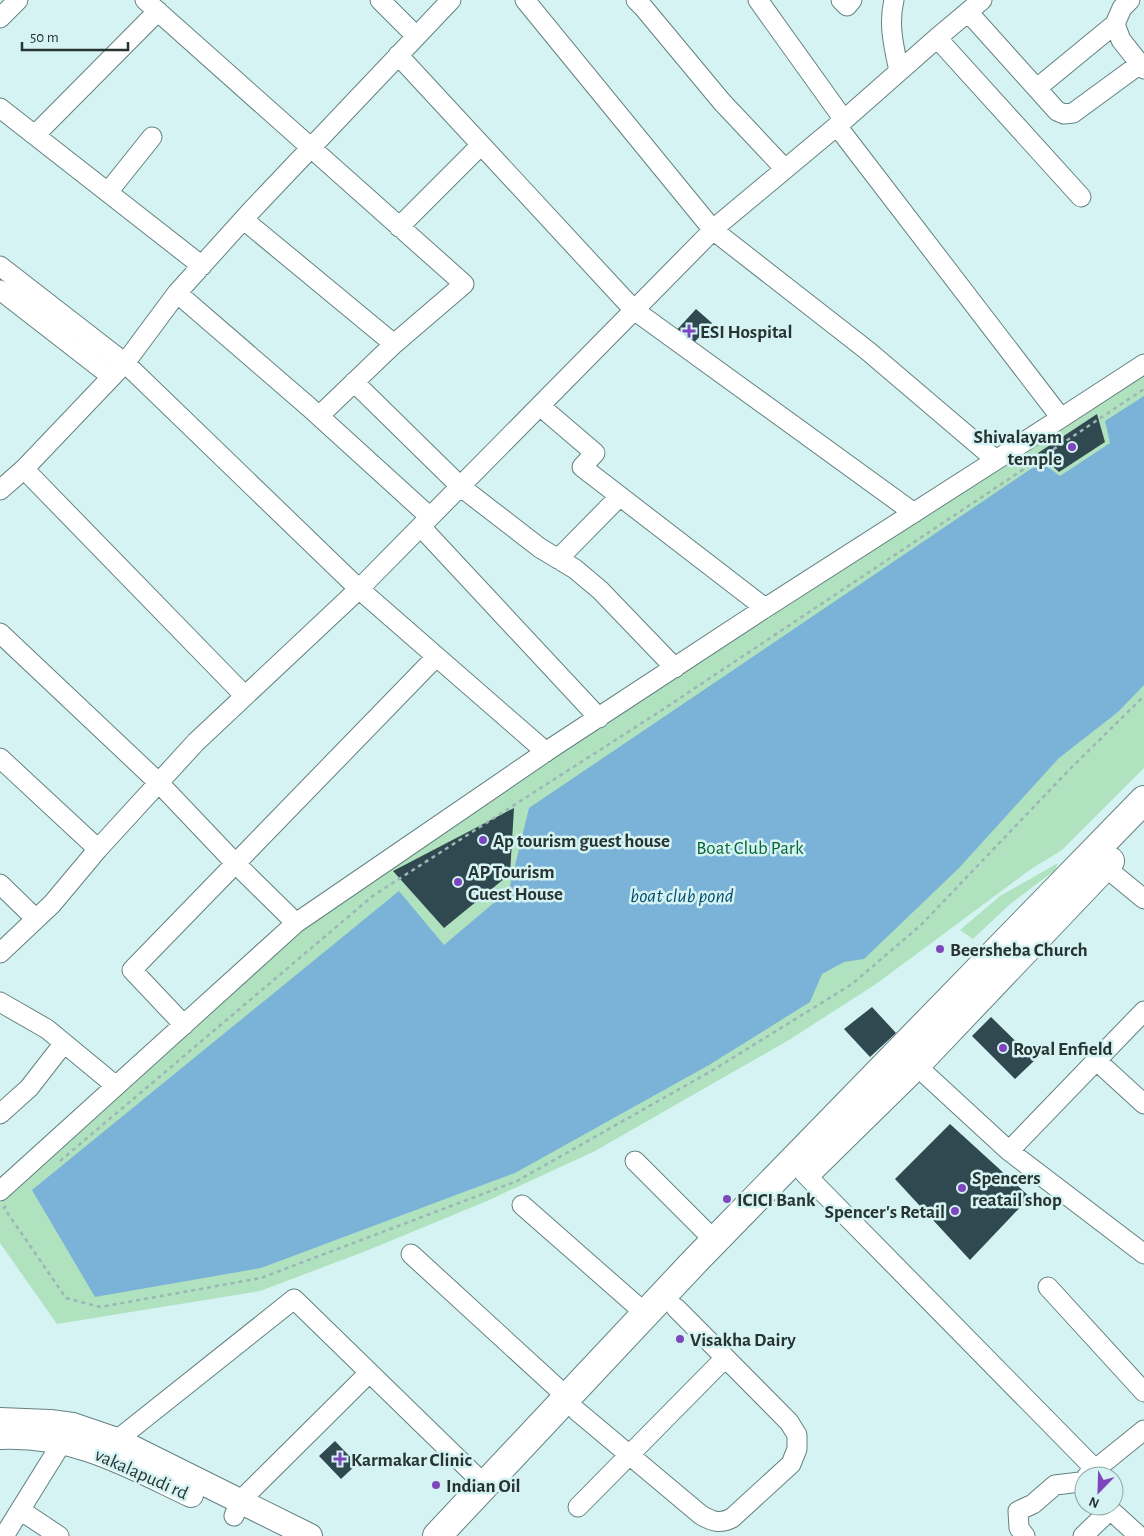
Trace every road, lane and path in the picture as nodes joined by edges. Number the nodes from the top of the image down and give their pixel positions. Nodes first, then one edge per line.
1 (18, 0) edge
2 (380, 0) edge
3 (451, 0) edge
4 (525, 0) edge
5 (636, 0) edge
6 (758, 0) edge
7 (841, 0) edge
8 (852, 0) edge
9 (894, 0) edge
10 (1130, 0) edge
11 (975, 4) edge
12 (151, 6) edge
13 (0, 18) edge
14 (1115, 24) junction
15 (416, 36) junction
16 (937, 38) junction
17 (398, 55) junction
18 (1142, 66) edge
19 (899, 71) junction
20 (1037, 88) junction
21 (0, 108) edge
22 (841, 123) junction
23 (35, 135) junction
24 (152, 137) dead end
25 (481, 144) junction
26 (310, 148) junction
27 (785, 169) junction
28 (108, 192) junction
29 (1081, 197) dead end
30 (244, 220) junction
31 (399, 227) junction
32 (713, 230) junction
33 (0, 266) edge
34 (202, 266) junction
35 (0, 290) edge
36 (177, 293) junction
37 (634, 310) junction
38 (394, 344) junction
39 (125, 363) junction
40 (1144, 364) edge
41 (112, 377) junction
42 (354, 382) junction
43 (1144, 389) edge
44 (540, 406) junction
45 (319, 416) junction
46 (1061, 418) junction
47 (996, 460) junction
48 (24, 469) junction
49 (461, 487) junction
50 (0, 488) edge
51 (620, 496) junction
52 (914, 513) junction
53 (426, 522) junction
54 (558, 559) junction
55 (360, 589) junction
56 (765, 608) junction
57 (0, 633) edge
58 (436, 657) junction
59 (675, 668) junction
60 (244, 696) junction
61 (1144, 696) edge
62 (599, 718) junction
63 (546, 752) junction
64 (0, 758) edge
65 (159, 783) junction
66 (1144, 800) edge
67 (1144, 826) edge
68 (98, 849) junction
69 (236, 864) junction
70 (1105, 867) junction
71 (0, 884) edge
72 (1144, 899) edge
73 (36, 919) junction
74 (296, 923) junction
75 (0, 953) edge
76 (0, 1002) edge
77 (1144, 1011) edge
78 (184, 1025) junction
79 (64, 1043) junction
80 (908, 1058) junction
81 (1097, 1060) junction
82 (116, 1086) junction
83 (1144, 1104) edge
84 (0, 1114) edge
85 (1009, 1151) junction
86 (635, 1161) dead end
87 (57, 1163) dead end
88 (805, 1174) junction
89 (6, 1196) edge
90 (522, 1205) dead end
91 (714, 1241) junction
92 (411, 1254) dead end
93 (1144, 1254) edge
94 (1048, 1287) dead end
95 (676, 1308) junction
96 (646, 1314) junction
97 (725, 1358) junction
98 (369, 1373) junction
99 (1144, 1392) edge
100 (572, 1404) junction
101 (0, 1420) edge
102 (1144, 1430) edge
103 (0, 1437) edge
104 (63, 1441) junction
105 (113, 1448) junction
106 (629, 1455) junction
107 (1074, 1466) edge
108 (1101, 1466) edge
109 (1074, 1481) edge
110 (485, 1485) junction
111 (578, 1506) dead end
112 (237, 1508) junction
113 (20, 1510) junction
114 (1101, 1516) edge
115 (1117, 1516) edge
116 (4, 1536) edge
117 (59, 1536) edge
118 (276, 1536) edge
119 (310, 1536) edge
120 (437, 1536) edge
121 (462, 1536) edge
122 (1025, 1536) edge
123 (1083, 1536) edge
124 (1140, 1536) edge

1 - 13 street
2 - 15 street
3 - 15 street
4 - 32 street
5 - 27 street
6 - 22 street
7 - 8 street
9 - 19 street
10 - 14 street
11 - 16 street
11 - 20 street
12 - 23 street
12 - 26 street
14 - 18 street
14 - 20 street
15 - 17 street
16 - 19 street
16 - 29 street
17 - 25 street
17 - 26 street
18 - 20 street
19 - 22 street
21 - 23 street
22 - 27 street
22 - 46 street
23 - 28 street
24 - 28 street
25 - 31 street
25 - 37 street
26 - 30 street
26 - 31 street
27 - 32 street
28 - 34 street
30 - 34 street
30 - 38 street
31 - 38 street
32 - 37 street
32 - 47 street
33 - 39 street
34 - 36 street
35 - 41 street
36 - 39 street
36 - 45 street
37 - 44 street
37 - 52 street
38 - 42 street
39 - 41 street
39 - 55 street
40 - 46 street
41 - 48 street
42 - 45 street
42 - 49 street
43 - 87 path
44 - 49 street
44 - 51 street
45 - 53 street
46 - 47 street
47 - 52 street
48 - 50 street
48 - 60 street
49 - 53 street
49 - 54 street
51 - 54 street
51 - 56 street
52 - 56 street
53 - 55 street
53 - 62 street
54 - 59 street
55 - 58 street
55 - 60 street
56 - 59 street
57 - 65 street
58 - 63 street
58 - 69 street
59 - 62 street
60 - 65 street
61 - 89 path
62 - 63 street
63 - 74 street
64 - 68 street
65 - 68 street
65 - 69 street
66 - 80 highway
67 - 70 highway
68 - 73 street
69 - 74 street
69 - 78 street
70 - 72 street
70 - 80 highway
71 - 73 street
73 - 75 street
74 - 78 street
76 - 79 street
77 - 81 street
78 - 82 street
79 - 82 street
79 - 84 street
80 - 85 street
80 - 88 highway
80 - 91 highway
81 - 83 street
81 - 85 street
82 - 89 street
85 - 93 street
86 - 91 street
88 - 95 highway
88 - 107 street
90 - 96 street
91 - 96 highway
92 - 100 street
94 - 99 street
95 - 97 street
95 - 100 highway
96 - 100 highway
97 - 106 street
97 - 106 street
98 - 105 street
98 - 110 street
98 - 112 street
100 - 106 street
100 - 110 highway
100 - 121 highway
101 - 105 main road
102 - 108 street
103 - 104 main road, vakalapudi rd
104 - 105 main road, vakalapudi rd
104 - 113 street
105 - 112 main road
106 - 111 street
109 - 122 street
110 - 120 highway
112 - 118 main road
112 - 119 main road
113 - 116 street
113 - 117 street
114 - 123 street
115 - 124 street

